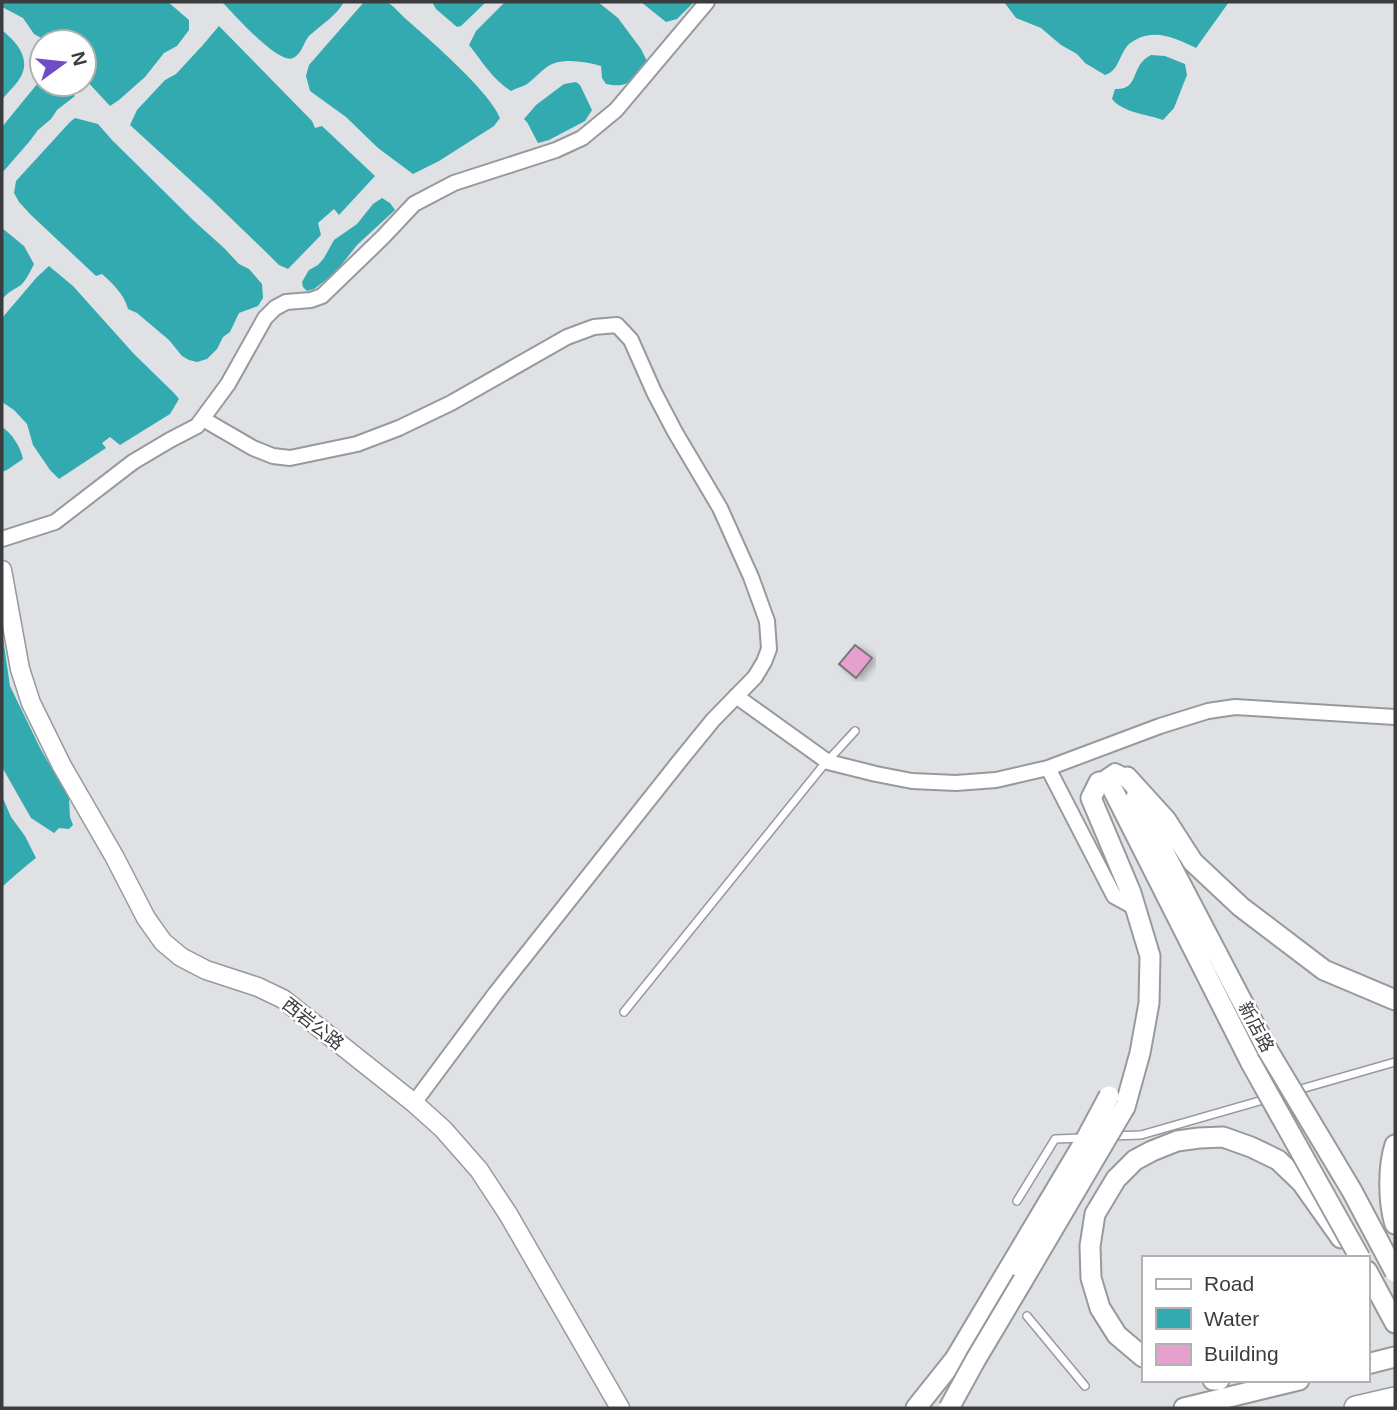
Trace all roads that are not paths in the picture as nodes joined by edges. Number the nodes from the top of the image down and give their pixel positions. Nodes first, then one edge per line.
1 (707, 2) edge
2 (203, 419) junction
3 (2, 539) edge
4 (2, 570) edge
5 (736, 696) junction
6 (1395, 717) edge
7 (855, 731) dead end
8 (828, 762) junction
9 (1048, 768) junction
10 (1127, 777) junction
11 (1099, 782) junction
12 (1136, 908) junction
13 (1395, 1000) edge
14 (624, 1012) dead end
15 (1395, 1062) edge
16 (414, 1102) junction
17 (1094, 1143) junction
18 (1395, 1145) edge
19 (1017, 1201) dead end
20 (1395, 1224) edge
21 (1356, 1256) edge
22 (1356, 1256) edge
23 (1395, 1272) edge
24 (1370, 1278) edge
25 (1027, 1316) dead end
26 (1395, 1323) edge
27 (1142, 1356) edge
28 (1395, 1357) edge
29 (1369, 1364) edge
30 (1291, 1382) edge
31 (1085, 1386) dead end
32 (1395, 1399) edge
33 (620, 1408) edge
34 (916, 1408) edge
35 (949, 1408) edge
36 (1184, 1408) edge
37 (1356, 1408) edge

1 - 2 street
2 - 3 street
2 - 5 street
4 - 16 street, 西岩公路
5 - 8 street
5 - 16 street
6 - 9 street
7 - 8 lane
8 - 9 street
8 - 14 lane
9 - 12 street
10 - 11 street
10 - 13 main road
10 - 23 main road, 新店路, bridge
11 - 12 main road
11 - 21 main road, 新店路, bridge
12 - 17 main road, bridge
15 - 19 lane
16 - 33 street, 西岩公路
17 - 34 main road
17 - 35 main road, bridge
18 - 20 main road
22 - 27 main road
24 - 26 main road
25 - 31 lane
28 - 29 main road
30 - 36 main road
32 - 37 highway

